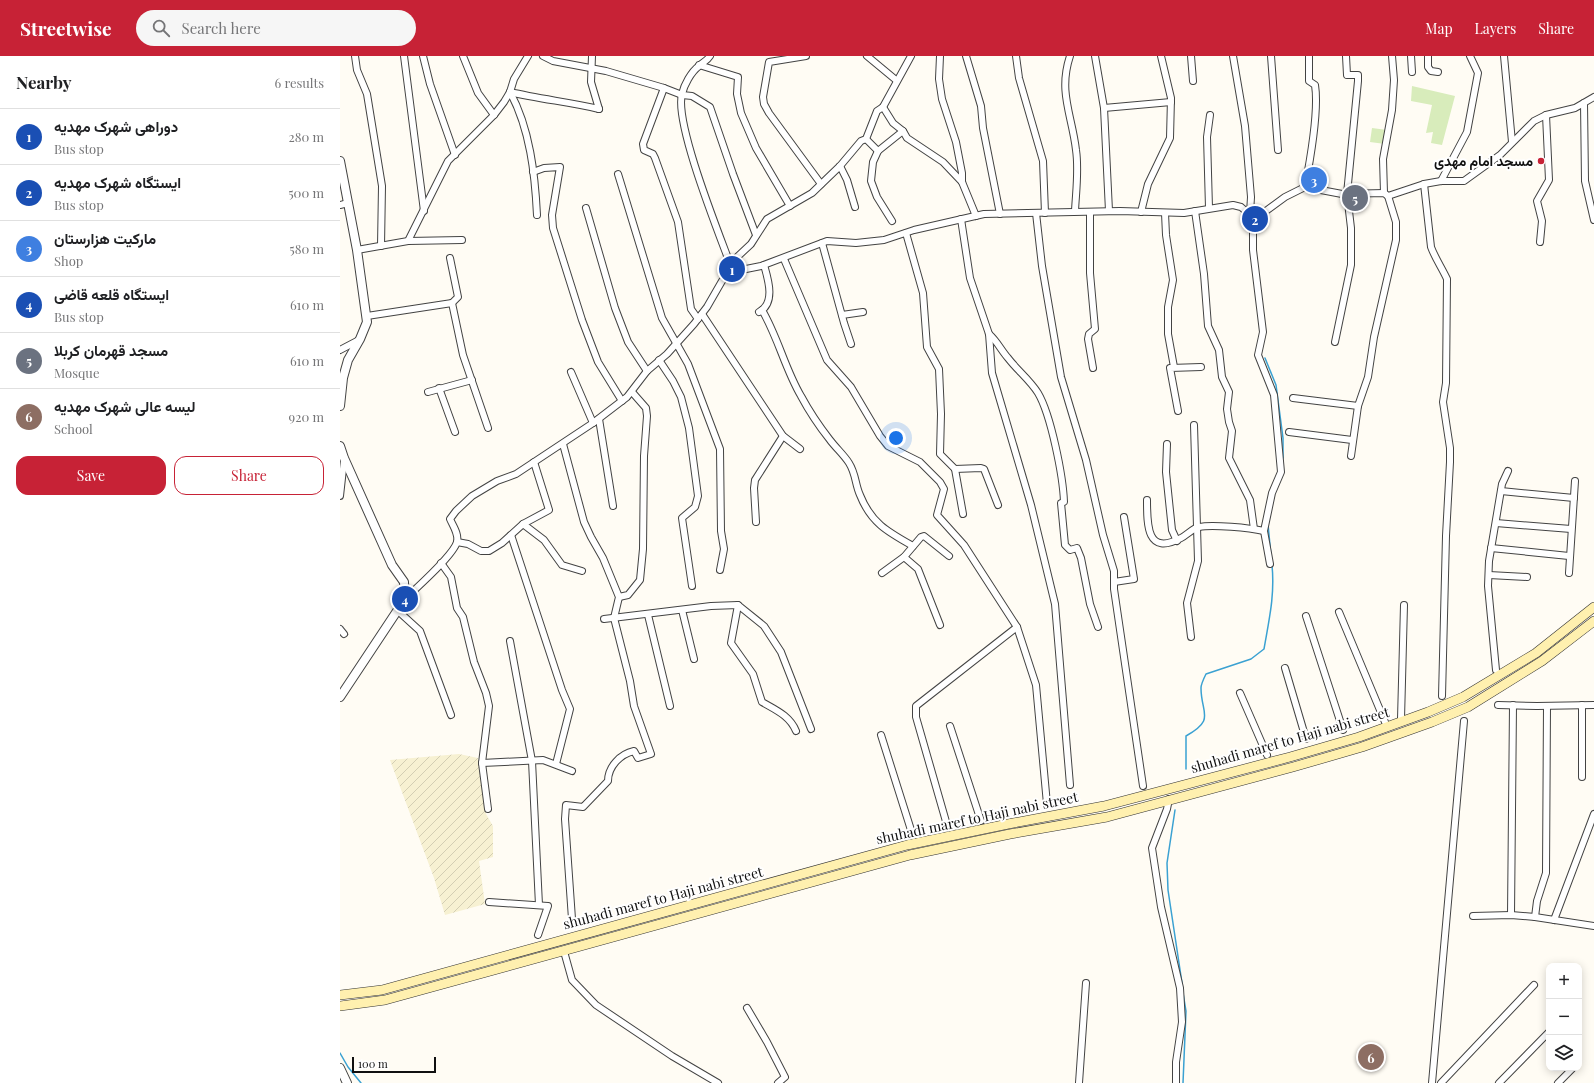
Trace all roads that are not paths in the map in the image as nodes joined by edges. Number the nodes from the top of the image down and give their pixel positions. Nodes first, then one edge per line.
1 (355, 56) edge
2 (404, 56) edge
3 (423, 56) edge
4 (463, 56) edge
5 (528, 56) edge
6 (543, 56) edge
7 (592, 56) edge
8 (710, 56) edge
9 (806, 56) edge
10 (867, 56) edge
11 (911, 56) edge
12 (940, 56) edge
13 (966, 56) edge
14 (1016, 56) edge
15 (1070, 56) edge
16 (1096, 56) edge
17 (1161, 56) edge
18 (1191, 56) edge
19 (1233, 56) edge
20 (1271, 56) edge
21 (1309, 56) edge
22 (1346, 56) edge
23 (1392, 56) edge
24 (1411, 56) edge
25 (1428, 56) edge
26 (1470, 56) edge
27 (1504, 56) edge
28 (699, 65) junction
29 (591, 68) junction
30 (1412, 72) dead end
31 (1438, 72) dead end
32 (896, 80) junction
33 (1193, 81) dead end
34 (664, 88) junction
35 (510, 92) junction
36 (682, 95) junction
37 (1594, 97) edge
38 (1171, 102) junction
39 (1584, 103) junction
40 (883, 107) junction
41 (1104, 108) junction
42 (1210, 114) dead end
43 (494, 115) junction
44 (1546, 115) junction
45 (903, 131) junction
46 (866, 139) junction
47 (1512, 142) junction
48 (1278, 150) dead end
49 (878, 151) junction
50 (455, 155) junction
51 (340, 161) edge
52 (840, 166) junction
53 (341, 171) edge
54 (533, 172) junction
55 (618, 174) dead end
56 (1441, 181) junction
57 (962, 182) junction
58 (821, 184) junction
59 (1424, 184) junction
60 (1305, 187) junction
61 (1347, 194) junction
62 (1386, 194) junction
63 (344, 204) edge
64 (790, 206) junction
65 (855, 207) dead end
66 (586, 208) dead end
67 (1209, 208) junction
68 (424, 211) junction
69 (1075, 211) junction
70 (1109, 211) junction
71 (1195, 211) junction
72 (1090, 212) junction
73 (1141, 212) junction
74 (1036, 213) junction
75 (1045, 213) junction
76 (1165, 213) junction
77 (1000, 214) junction
78 (1250, 214) junction
79 (537, 215) dead end
80 (976, 216) junction
81 (1255, 218) junction
82 (961, 219) junction
83 (1594, 220) edge
84 (892, 221) dead end
85 (906, 233) junction
86 (756, 235) junction
87 (462, 240) dead end
88 (408, 241) junction
89 (1540, 242) dead end
90 (822, 243) junction
91 (381, 246) junction
92 (357, 250) junction
93 (450, 258) dead end
94 (784, 259) junction
95 (764, 265) junction
96 (732, 269) junction
97 (452, 303) junction
98 (863, 312) dead end
99 (842, 315) junction
100 (367, 316) junction
101 (700, 317) junction
102 (989, 334) junction
103 (360, 339) junction
104 (1335, 342) dead end
105 (678, 343) junction
106 (851, 344) dead end
107 (340, 350) edge
108 (659, 360) junction
109 (1174, 367) junction
110 (1201, 367) dead end
111 (1093, 368) dead end
112 (647, 371) junction
113 (571, 372) dead end
114 (472, 380) junction
115 (439, 388) junction
116 (428, 392) dead end
117 (632, 392) junction
118 (1294, 398) dead end
119 (622, 401) junction
120 (340, 406) edge
121 (1358, 406) junction
122 (1178, 411) dead end
123 (599, 419) junction
124 (593, 423) junction
125 (1194, 426) dead end
126 (488, 428) dead end
127 (456, 432) dead end
128 (1289, 432) dead end
129 (783, 436) junction
130 (1352, 440) junction
131 (562, 444) junction
132 (1166, 444) dead end
133 (340, 446) edge
134 (800, 449) dead end
135 (1351, 456) dead end
136 (344, 458) junction
137 (534, 462) junction
138 (955, 469) junction
139 (1508, 471) dead end
140 (1575, 481) dead end
141 (1501, 492) junction
142 (340, 496) edge
143 (1574, 498) junction
144 (1147, 500) dead end
145 (998, 505) dead end
146 (613, 506) dead end
147 (963, 514) dead end
148 (1124, 517) dead end
149 (756, 522) dead end
150 (1496, 523) junction
151 (523, 524) junction
152 (1198, 527) junction
153 (1254, 529) junction
154 (1571, 529) junction
155 (1264, 531) junction
156 (511, 536) junction
157 (1177, 541) junction
158 (457, 542) junction
159 (913, 546) junction
160 (1491, 548) junction
161 (949, 556) dead end
162 (1570, 556) junction
163 (904, 557) junction
164 (441, 563) junction
165 (1270, 564) dead end
166 (720, 570) dead end
167 (582, 571) dead end
168 (882, 573) dead end
169 (1569, 573) dead end
170 (1489, 575) junction
171 (1527, 577) dead end
172 (1114, 582) junction
173 (692, 586) dead end
174 (619, 597) junction
175 (404, 599) junction
176 (1404, 604) dead end
177 (738, 605) junction
178 (1594, 607) edge
179 (397, 610) junction
180 (682, 610) junction
181 (1339, 612) dead end
182 (648, 615) junction
183 (1306, 616) dead end
184 (614, 618) junction
185 (604, 619) dead end
186 (1594, 621) edge
187 (940, 625) dead end
188 (1017, 627) junction
189 (1098, 627) dead end
190 (1191, 637) dead end
191 (510, 641) dead end
192 (694, 659) dead end
193 (1286, 668) dead end
194 (1496, 670) dead end
195 (1240, 693) dead end
196 (1442, 696) dead end
197 (340, 697) edge
198 (1498, 705) dead end
199 (1513, 705) junction
200 (1582, 705) junction
201 (1594, 705) edge
202 (670, 706) dead end
203 (1547, 706) junction
204 (451, 715) dead end
205 (1401, 719) dead end
206 (1464, 721) dead end
207 (1385, 722) dead end
208 (950, 726) dead end
209 (811, 729) dead end
210 (1343, 730) dead end
211 (796, 731) dead end
212 (881, 735) dead end
213 (1306, 739) dead end
214 (1267, 754) dead end
215 (532, 761) junction
216 (482, 763) junction
217 (556, 764) junction
218 (572, 771) dead end
219 (1582, 776) dead end
220 (1070, 785) dead end
221 (1143, 786) dead end
222 (1168, 799) junction
223 (1047, 804) dead end
224 (488, 809) dead end
225 (1594, 814) edge
226 (981, 821) dead end
227 (947, 825) dead end
228 (911, 830) dead end
229 (489, 902) dead end
230 (539, 904) junction
231 (1510, 915) junction
232 (1473, 916) dead end
233 (1535, 917) junction
234 (572, 919) dead end
235 (1554, 920) junction
236 (1594, 926) edge
237 (538, 935) dead end
238 (565, 954) dead end
239 (1086, 983) dead end
240 (1534, 986) dead end
241 (340, 996) edge
242 (340, 1006) edge
243 (747, 1008) dead end
244 (1546, 1035) edge
245 (340, 1068) edge
246 (1570, 1071) edge
247 (348, 1083) edge
248 (718, 1083) edge
249 (778, 1083) edge
250 (1079, 1083) edge
251 (1176, 1083) edge
252 (1432, 1083) edge
253 (1441, 1083) edge
254 (1499, 1083) edge
255 (1558, 1083) edge

1 - 91 street
2 - 68 street
3 - 50 street
4 - 43 street
5 - 35 street
6 - 29 street
7 - 29 street
8 - 28 street
9 - 58 street
10 - 32 street
11 - 32 street
12 - 57 street
13 - 77 street
14 - 75 street
15 - 69 street
16 - 41 street
17 - 38 street
18 - 33 street
19 - 78 street
20 - 48 street
21 - 60 street
22 - 61 street
23 - 62 street
24 - 30 street
25 - 31 street
26 - 56 street
27 - 47 street
28 - 36 street
28 - 64 street
29 - 34 street
29 - 35 street
32 - 40 street
34 - 36 street
34 - 101 street
35 - 43 street
35 - 54 street
36 - 86 street
36 - 96 street
37 - 39 street
38 - 41 street
38 - 73 street
39 - 44 street
39 - 83 street
40 - 45 street
40 - 46 street
41 - 70 street
42 - 67 street
43 - 50 street
44 - 47 street
44 - 89 street
45 - 49 street
45 - 57 street
46 - 49 street
46 - 52 street
47 - 56 street
49 - 84 street
50 - 68 street
51 - 53 street
52 - 58 street
52 - 65 street
53 - 63 street
54 - 79 street
54 - 119 street
55 - 105 street
56 - 59 street
57 - 80 street
58 - 64 street
59 - 62 street
59 - 196 street
60 - 61 street
60 - 81 street
61 - 62 street
61 - 104 street
62 - 121 street
63 - 92 street
64 - 86 street
66 - 112 street
67 - 71 street
67 - 78 street
68 - 88 street
69 - 72 street
69 - 75 street
70 - 72 street
70 - 73 street
71 - 76 street
71 - 153 street
72 - 111 street
73 - 76 street
74 - 75 street
74 - 77 street
74 - 172 street
76 - 109 street
77 - 80 street
78 - 81 street
80 - 82 street
81 - 155 street
82 - 85 street
82 - 102 street
85 - 90 street
85 - 138 street
86 - 96 street
87 - 88 street
88 - 91 street
90 - 94 street
90 - 99 street
91 - 92 street
92 - 100 street
93 - 97 street
94 - 95 street
94 - 188 street
95 - 96 street
95 - 159 street
96 - 101 street
97 - 100 street
97 - 114 street
98 - 99 street
99 - 106 street
100 - 103 street
101 - 105 street
101 - 129 street
102 - 189 street
102 - 220 street
103 - 107 street
103 - 120 street
105 - 108 street
105 - 166 street
108 - 112 street
108 - 173 street
109 - 110 street
109 - 122 street
112 - 117 street
113 - 124 street
114 - 115 street
114 - 126 street
115 - 116 street
115 - 127 street
117 - 119 street
117 - 174 street
118 - 121 street
119 - 123 street
121 - 130 street
123 - 124 street
123 - 146 street
124 - 131 street
125 - 152 street
128 - 130 street
129 - 134 street
129 - 149 street
130 - 135 street
131 - 137 street
131 - 174 street
132 - 157 street
133 - 136 street
136 - 142 street
136 - 175 street
137 - 151 street
137 - 158 street
138 - 145 street
138 - 147 street
139 - 141 street
140 - 143 street
141 - 143 street
141 - 150 street
143 - 154 street
144 - 157 street
148 - 172 street
150 - 154 street
150 - 160 street
151 - 156 street
151 - 167 street
152 - 153 street
152 - 157 street
152 - 190 street
153 - 155 street
154 - 162 street
155 - 165 street
156 - 158 street
156 - 217 street
158 - 164 street
159 - 161 street
159 - 163 street
160 - 162 street
160 - 170 street
162 - 169 street
163 - 168 street
163 - 187 street
164 - 175 street
164 - 216 street
170 - 171 street
170 - 194 street
172 - 221 street
174 - 184 street
175 - 179 street
176 - 205 street
177 - 180 street
177 - 209 street
177 - 211 street
178 - 241 main road, shuhadi maref to Haji nabi street
179 - 197 street
179 - 204 street
180 - 182 street
180 - 192 street
181 - 207 street
182 - 184 street
182 - 202 street
183 - 210 street
184 - 185 street
184 - 234 street
186 - 222 main road
188 - 223 street
188 - 227 street
191 - 215 street
193 - 213 street
195 - 214 street
198 - 199 street
199 - 203 street
199 - 231 street
200 - 201 street
200 - 203 street
200 - 219 street
203 - 233 street
206 - 252 street
208 - 226 street
212 - 228 street
215 - 216 street
215 - 217 street
215 - 230 street
216 - 224 street
217 - 218 street
222 - 242 main road
222 - 251 street
225 - 235 street
229 - 230 street
230 - 237 street
231 - 232 street
231 - 233 street
233 - 235 street
235 - 236 street
238 - 248 street
239 - 250 street
240 - 253 street
243 - 249 street
244 - 254 street
245 - 247 street
246 - 255 street

